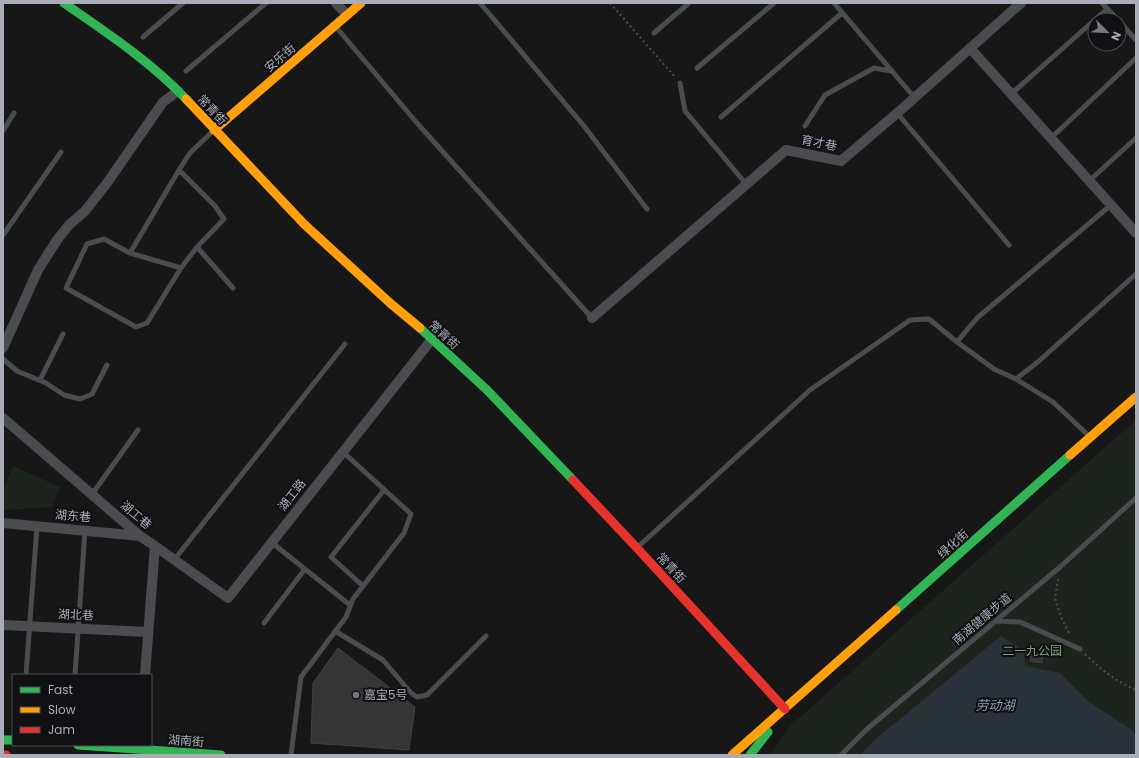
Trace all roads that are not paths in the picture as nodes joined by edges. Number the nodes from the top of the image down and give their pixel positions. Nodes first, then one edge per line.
1 (64, 3) edge
2 (183, 3) edge
3 (266, 3) edge
4 (336, 3) edge
5 (361, 3) edge
6 (480, 3) edge
7 (689, 3) edge
8 (774, 3) edge
9 (834, 3) edge
10 (1021, 3) edge
11 (1102, 3) edge
12 (1107, 9) junction
13 (1110, 12) edge
14 (842, 13) junction
15 (347, 15) junction
16 (335, 26) junction
17 (1127, 30) edge
18 (654, 33) dead end
19 (143, 37) dead end
20 (1136, 40) edge
21 (970, 48) junction
22 (1136, 58) edge
23 (697, 68) dead end
24 (892, 71) junction
25 (186, 72) dead end
26 (680, 83) road end
27 (178, 91) junction
28 (1012, 94) junction
29 (914, 97) junction
30 (14, 113) dead end
31 (897, 113) junction
32 (721, 116) dead end
33 (805, 126) dead end
34 (214, 130) junction
35 (3, 131) edge
36 (1051, 138) junction
37 (1136, 138) edge
38 (61, 152) dead end
39 (178, 170) junction
40 (1089, 181) junction
41 (746, 184) junction
42 (1111, 205) junction
43 (647, 209) dead end
44 (1136, 233) edge
45 (3, 234) edge
46 (1009, 245) dead end
47 (197, 247) junction
48 (130, 253) junction
49 (181, 268) junction
50 (1136, 274) edge
51 (233, 288) dead end
52 (592, 318) joint
53 (63, 334) dead end
54 (432, 339) junction
55 (957, 342) junction
56 (345, 344) dead end
57 (3, 348) edge
58 (3, 359) edge
59 (107, 365) dead end
60 (1016, 379) junction
61 (40, 380) junction
62 (1136, 397) edge
63 (3, 418) edge
64 (138, 430) dead end
65 (1091, 437) junction
66 (343, 452) junction
67 (95, 490) dead end
68 (384, 490) junction
69 (1136, 498) edge
70 (3, 523) edge
71 (37, 526) junction
72 (85, 530) junction
73 (140, 536) junction
74 (272, 542) junction
75 (155, 546) junction
76 (636, 548) junction
77 (174, 560) junction
78 (305, 569) junction
79 (363, 586) junction
80 (350, 605) junction
81 (996, 621) junction
82 (264, 623) dead end
83 (3, 625) edge
84 (30, 626) junction
85 (78, 628) junction
86 (335, 631) junction
87 (148, 632) junction
88 (486, 636) dead end
89 (1080, 649) road end
90 (26, 674) edge
91 (75, 674) edge
92 (145, 674) edge
93 (785, 709) junction
94 (108, 746) edge
95 (139, 747) edge
96 (3, 755) edge
97 (6, 755) edge
98 (221, 755) edge
99 (291, 755) edge
100 (732, 755) edge
101 (750, 755) edge
102 (841, 755) edge

1 - 27 street, 常青街
2 - 19 lane
3 - 25 lane
4 - 15 street
5 - 15 street, 安乐街
6 - 43 lane
7 - 18 lane
8 - 23 lane
9 - 14 lane
10 - 21 street, 育才巷
11 - 12 lane
12 - 13 lane
12 - 28 lane
14 - 24 lane
14 - 32 lane
15 - 16 street, 安乐街
16 - 34 street, 安乐街
16 - 52 lane
17 - 20 lane
21 - 28 street
21 - 29 street, 育才巷
22 - 36 lane
24 - 29 lane
24 - 33 lane
26 - 41 lane
27 - 34 street, 常青街
27 - 57 street
28 - 36 street
29 - 31 street, 育才巷
30 - 35 lane
31 - 41 street, 育才巷
31 - 46 lane
34 - 39 lane
34 - 54 street, 常青街
36 - 40 street
37 - 40 lane
38 - 45 lane
39 - 47 lane
39 - 48 lane
40 - 42 street
41 - 52 street, 育才巷
42 - 44 street
42 - 55 lane
47 - 49 lane
47 - 51 lane
48 - 49 lane
48 - 49 lane
50 - 60 lane
53 - 61 lane
54 - 66 street, 湖工路
54 - 76 street, 常青街
55 - 60 lane
55 - 76 lane
56 - 77 lane
58 - 61 lane
59 - 61 lane
60 - 65 lane
62 - 65 street, 绿化街
63 - 73 street, 湖工巷
64 - 67 lane
65 - 93 street, 绿化街
66 - 68 lane
66 - 74 street, 湖工路
68 - 79 lane
68 - 79 lane
69 - 81 lane, 南湖健康步道
70 - 71 street, 湖东巷
71 - 72 street, 湖东巷
71 - 84 lane
72 - 73 street, 湖东巷
72 - 85 lane
73 - 75 street, 湖工巷
74 - 77 street, 湖工路
74 - 78 lane
75 - 77 street, 湖工路
75 - 87 street, 湖工巷
76 - 93 street, 常青街
78 - 80 lane
78 - 82 lane
79 - 80 lane
80 - 86 lane
81 - 89 lane
81 - 102 lane, 南湖健康步道
83 - 84 street, 湖北巷
84 - 85 street, 湖北巷
84 - 90 lane
85 - 87 street, 湖北巷
85 - 91 lane
86 - 88 lane
86 - 99 lane
87 - 92 street, 湖工巷
93 - 100 street, 绿化街
93 - 101 street, 绿化街
94 - 95 street, 湖南街
95 - 98 street, 湖南街
96 - 97 street

